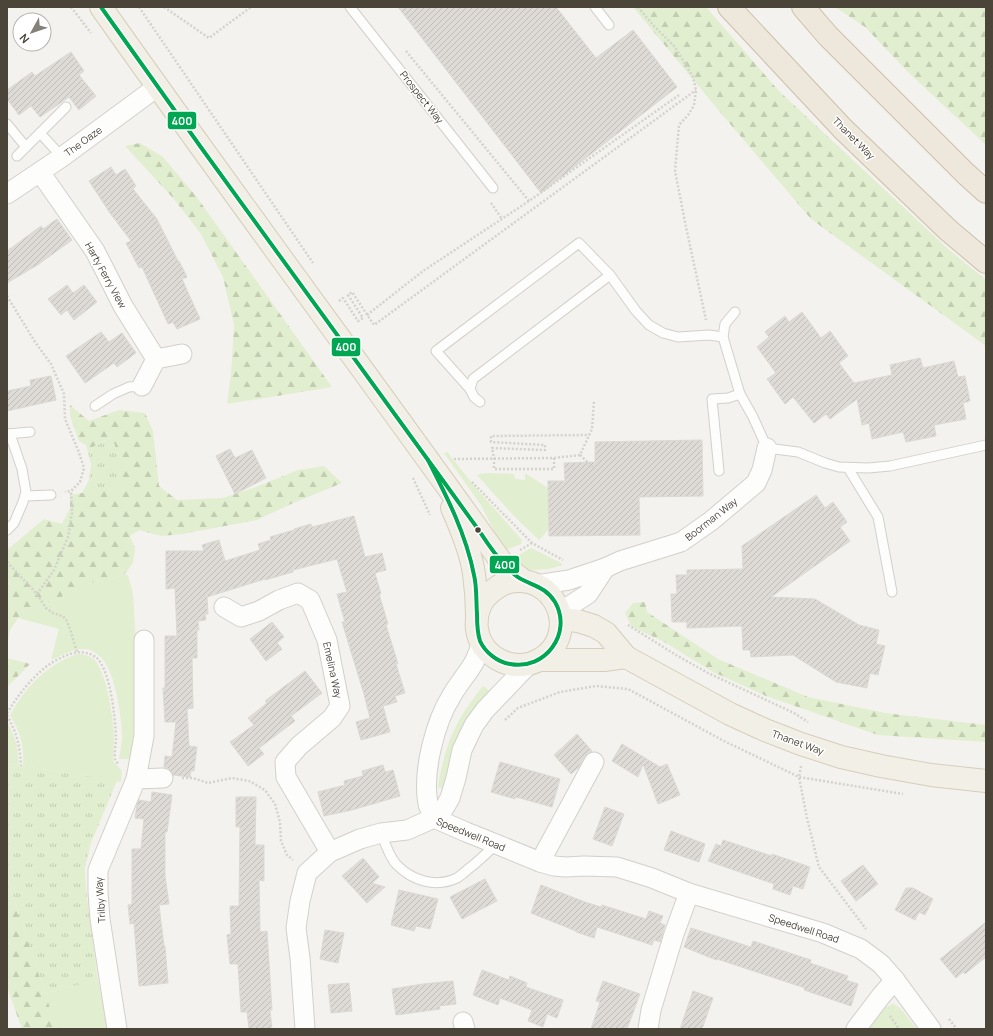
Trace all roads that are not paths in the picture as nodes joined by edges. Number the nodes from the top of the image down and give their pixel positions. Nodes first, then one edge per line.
1 (101, 7) edge
2 (350, 7) edge
3 (595, 7) edge
4 (729, 7) edge
5 (802, 7) edge
6 (609, 25) dead end
7 (157, 87) junction
8 (66, 107) dead end
9 (7, 124) edge
10 (40, 133) junction
11 (26, 147) junction
12 (17, 156) dead end
13 (62, 156) junction
14 (40, 172) junction
15 (493, 188) dead end
16 (986, 192) edge
17 (7, 194) edge
18 (986, 262) edge
19 (610, 274) junction
20 (735, 312) dead end
21 (723, 337) junction
22 (182, 354) dead end
23 (156, 359) junction
24 (142, 386) joint
25 (470, 389) junction
26 (740, 394) junction
27 (480, 402) dead end
28 (95, 406) dead end
29 (30, 432) dead end
30 (8, 434) edge
31 (986, 445) edge
32 (767, 448) junction
33 (426, 456) junction
34 (848, 468) junction
35 (718, 471) dead end
36 (52, 494) road end
37 (25, 496) junction
38 (7, 530) edge
39 (605, 568) junction
40 (530, 583) junction
41 (892, 592) dead end
42 (224, 607) dead end
43 (477, 616) junction
44 (560, 616) junction
45 (144, 640) dead end
46 (481, 642) junction
47 (626, 657) junction
48 (534, 662) junction
49 (594, 762) dead end
50 (137, 774) junction
51 (163, 778) road end
52 (986, 781) edge
53 (434, 818) junction
54 (381, 833) junction
55 (496, 844) junction
56 (330, 852) junction
57 (540, 862) junction
58 (689, 893) junction
59 (895, 980) junction
60 (117, 1029) edge
61 (305, 1029) edge
62 (648, 1029) edge
63 (856, 1029) edge
64 (931, 1029) edge

1 - 7 main road
2 - 15 lane, Prospect Way
3 - 6 lane
4 - 18 highway, Thanet Way
5 - 16 highway
7 - 13 street, The Oaze
7 - 33 main road
8 - 10 lane
9 - 11 lane
10 - 11 lane
10 - 13 lane
11 - 12 lane
13 - 14 street, The Oaze
14 - 17 street, The Oaze
14 - 23 street, Harty Ferry View
19 - 21 lane
19 - 25 lane
19 - 25 lane
20 - 21 lane
21 - 26 lane
22 - 23 street
23 - 24 street
24 - 28 lane
25 - 27 lane
26 - 32 lane
26 - 35 lane
29 - 30 lane
30 - 37 lane
31 - 34 lane
32 - 34 lane
32 - 39 street, Boorman Way
33 - 40 main road
33 - 43 main road
34 - 41 lane
36 - 37 lane
37 - 38 lane
39 - 40 street, Boorman Way
39 - 44 street
40 - 43 main road
40 - 44 main road
42 - 56 street, Emelina Way
43 - 46 main road
44 - 47 main road, Thanet Way
44 - 48 main road
45 - 50 street, Trilby Way
46 - 48 main road
46 - 53 street
47 - 48 main road
47 - 52 main road, Thanet Way
48 - 53 street
49 - 57 street
50 - 51 street
50 - 60 street, Trilby Way
53 - 54 street, Speedwell Road
53 - 55 street, Speedwell Road
54 - 55 lane
54 - 56 street, Speedwell Road
55 - 57 street, Speedwell Road
56 - 61 street, Speedwell Road
57 - 58 street, Speedwell Road
58 - 59 street, Speedwell Road
58 - 62 street
59 - 63 street
59 - 64 street, Speedwell Road

